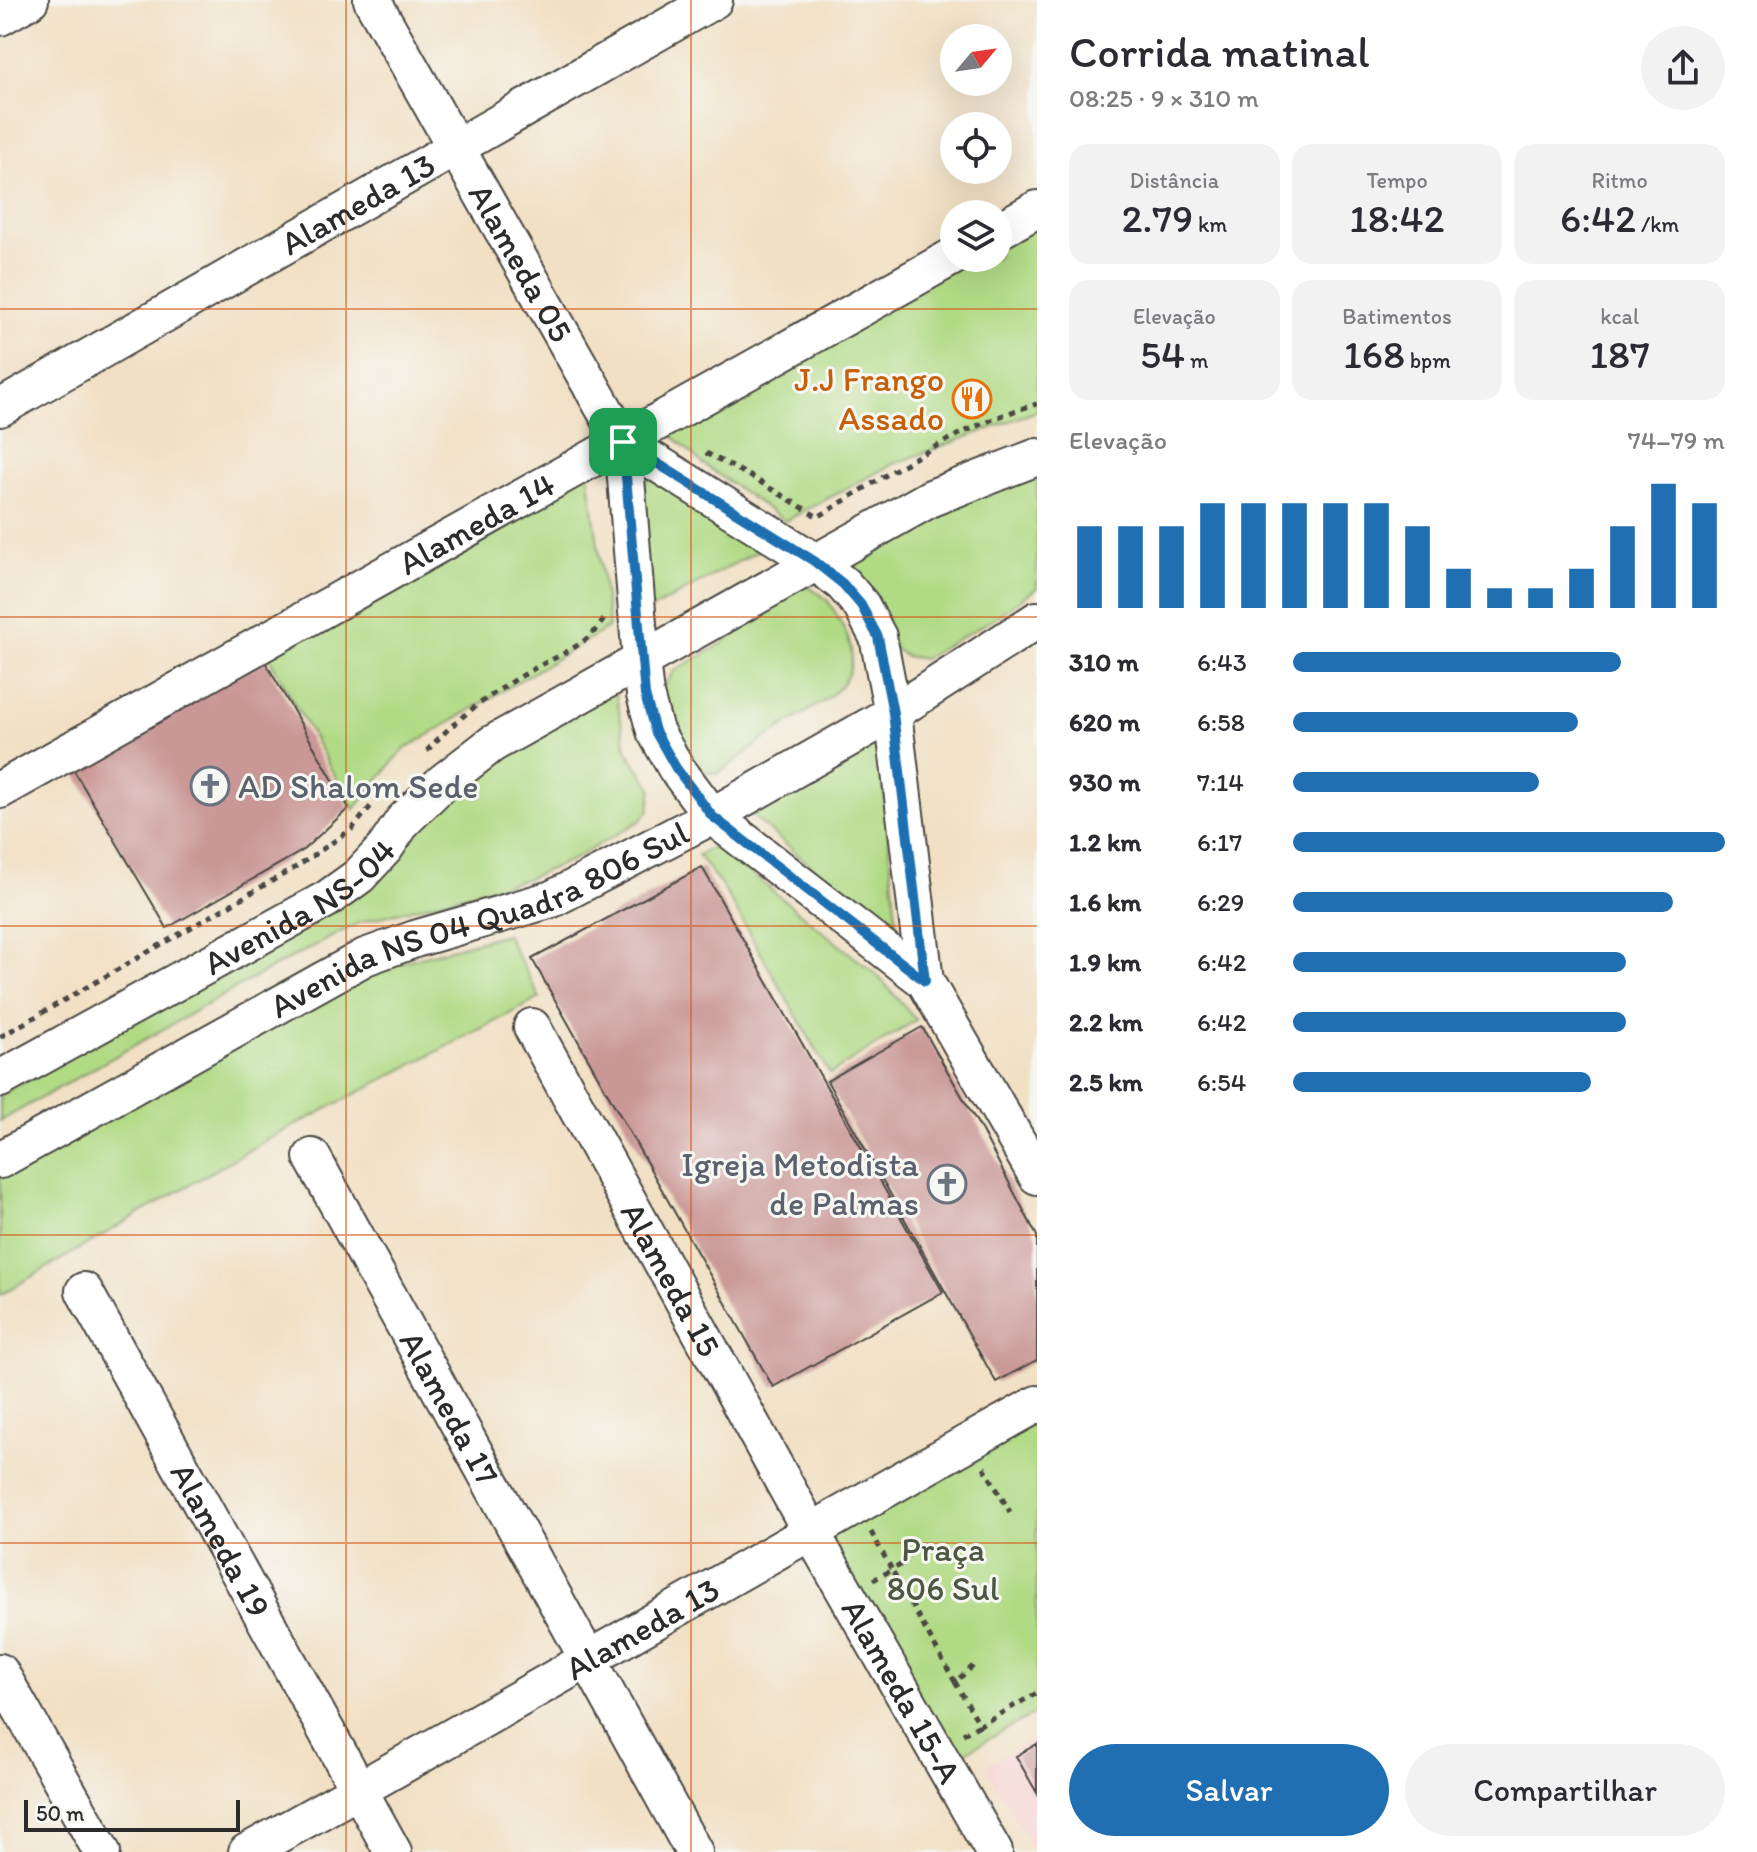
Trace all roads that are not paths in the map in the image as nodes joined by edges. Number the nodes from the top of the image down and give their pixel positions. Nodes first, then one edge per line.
1 (30, 0) edge
2 (372, 0) edge
3 (714, 0) edge
4 (0, 17) edge
5 (454, 146) junction
6 (1037, 209) edge
7 (1012, 223) edge
8 (940, 264) edge
9 (0, 408) edge
10 (623, 442) junction
11 (1037, 457) edge
12 (814, 561) junction
13 (1037, 620) edge
14 (641, 660) junction
15 (893, 713) junction
16 (0, 790) edge
17 (712, 816) junction
18 (925, 981) junction
19 (532, 1027) dead end
20 (0, 1079) edge
21 (312, 1157) dead end
22 (0, 1160) edge
23 (1037, 1176) edge
24 (84, 1291) dead end
25 (1037, 1404) edge
26 (810, 1530) junction
27 (588, 1658) junction
28 (0, 1672) edge
29 (358, 1791) junction
30 (102, 1852) edge
31 (247, 1852) edge
32 (393, 1852) edge
33 (694, 1852) edge
34 (994, 1852) edge

1 - 4 street
2 - 5 street, Alameda 05
3 - 5 street, Alameda 13
5 - 9 street, Alameda 13
5 - 10 street, Alameda 05
6 - 7 street
8 - 10 street, Alameda 14
10 - 12 street, Alameda 05
10 - 14 street, Alameda 05
10 - 16 street, Alameda 14
11 - 12 street, Avenida NS-04
12 - 14 street, Avenida NS-04
12 - 15 street, Alameda 05
13 - 15 street, Avenida NS 04 Quadra 806 Sul
14 - 17 street, Alameda 05
14 - 20 street, Avenida NS-04
15 - 17 street, Avenida NS 04 Quadra 806 Sul
15 - 18 street, Alameda 05
17 - 18 street, Alameda 05
17 - 22 street, Avenida NS 04 Quadra 806 Sul
18 - 23 street
19 - 26 street, Alameda 15
21 - 27 street, Alameda 17
24 - 29 street, Alameda 19
25 - 26 street, Alameda 13
26 - 27 street, Alameda 13
26 - 34 street, Alameda 15-A
27 - 29 street, Alameda 13
27 - 33 street, Alameda 17
28 - 30 street
29 - 31 street, Alameda 13
29 - 32 street, Alameda 19

